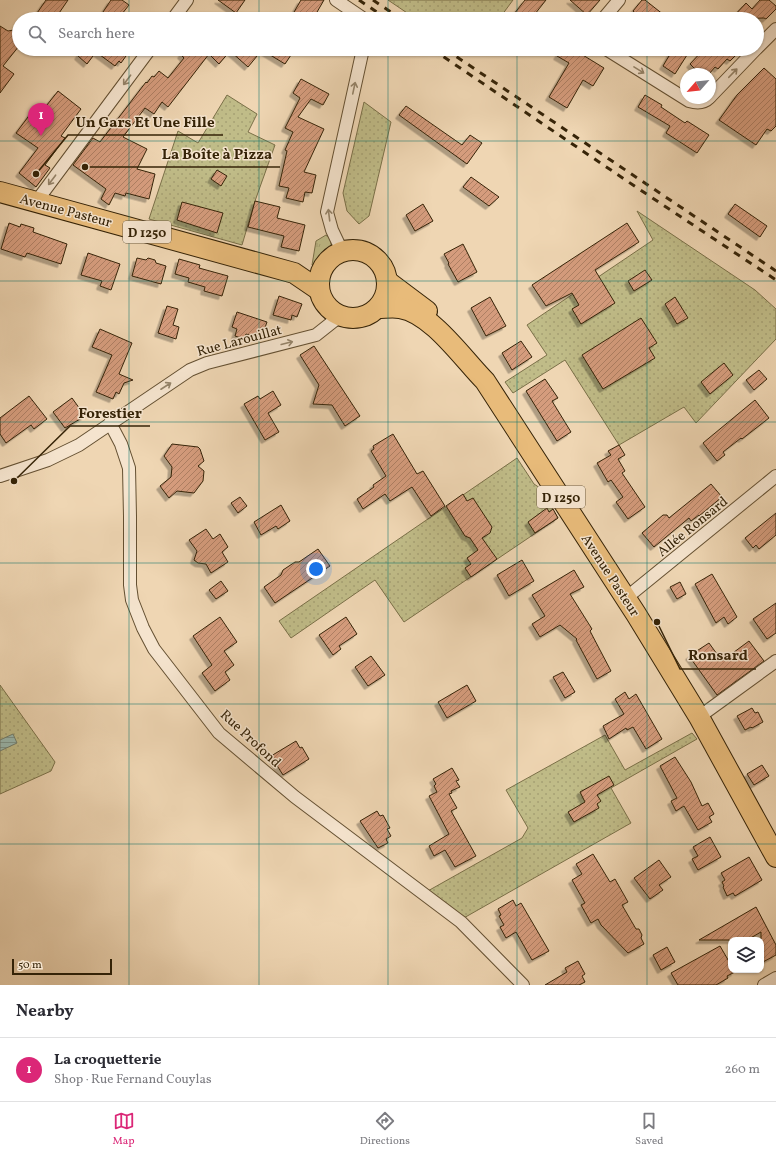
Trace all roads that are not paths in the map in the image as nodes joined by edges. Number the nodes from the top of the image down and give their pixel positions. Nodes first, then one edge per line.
1 (187, 0) edge
2 (336, 0) edge
3 (619, 0) edge
4 (178, 12) edge
5 (354, 12) edge
6 (609, 12) edge
7 (776, 29) edge
8 (764, 42) edge
9 (145, 56) edge
10 (361, 56) edge
11 (617, 56) edge
12 (750, 56) edge
13 (716, 90) edge
14 (680, 96) edge
15 (0, 192) edge
16 (36, 202) junction
17 (342, 251) junction
18 (322, 269) junction
19 (294, 273) junction
20 (387, 281) junction
21 (319, 290) junction
22 (378, 308) junction
23 (340, 316) junction
24 (485, 381) junction
25 (110, 423) junction
26 (0, 476) edge
27 (776, 476) edge
28 (626, 598) junction
29 (776, 661) edge
30 (700, 717) junction
31 (776, 858) edge
32 (776, 978) edge
33 (523, 985) edge
34 (764, 985) edge

1 - 4 street
2 - 5 street
3 - 6 street
7 - 8 street
9 -> 16 street
17 -> 10 street
11 -> 14 street
13 -> 12 street
15 - 16 main road, Avenue Pasteur / D 1250
16 - 19 main road, Avenue Pasteur / D 1250
17 - 18 main road
17 - 20 main road
18 - 19 main road, Avenue Pasteur / D 1250
18 - 21 main road
19 - 21 main road, Avenue Pasteur / D 1250
20 - 22 main road
20 - 24 main road, Avenue Pasteur / D 1250
21 - 23 main road
22 - 23 main road
22 - 24 main road, Avenue Pasteur / D 1250
25 -> 23 street, Rue Larouillat
24 - 28 main road, Avenue Pasteur / D 1250
25 - 26 street, Rue Larouillat
25 - 33 street, Rue Profond
27 - 28 street, Allée Ronsard
28 - 30 main road, Avenue Pasteur / D 1250
29 - 30 street
30 - 31 main road, Avenue Pasteur / D 1250
32 - 34 street

